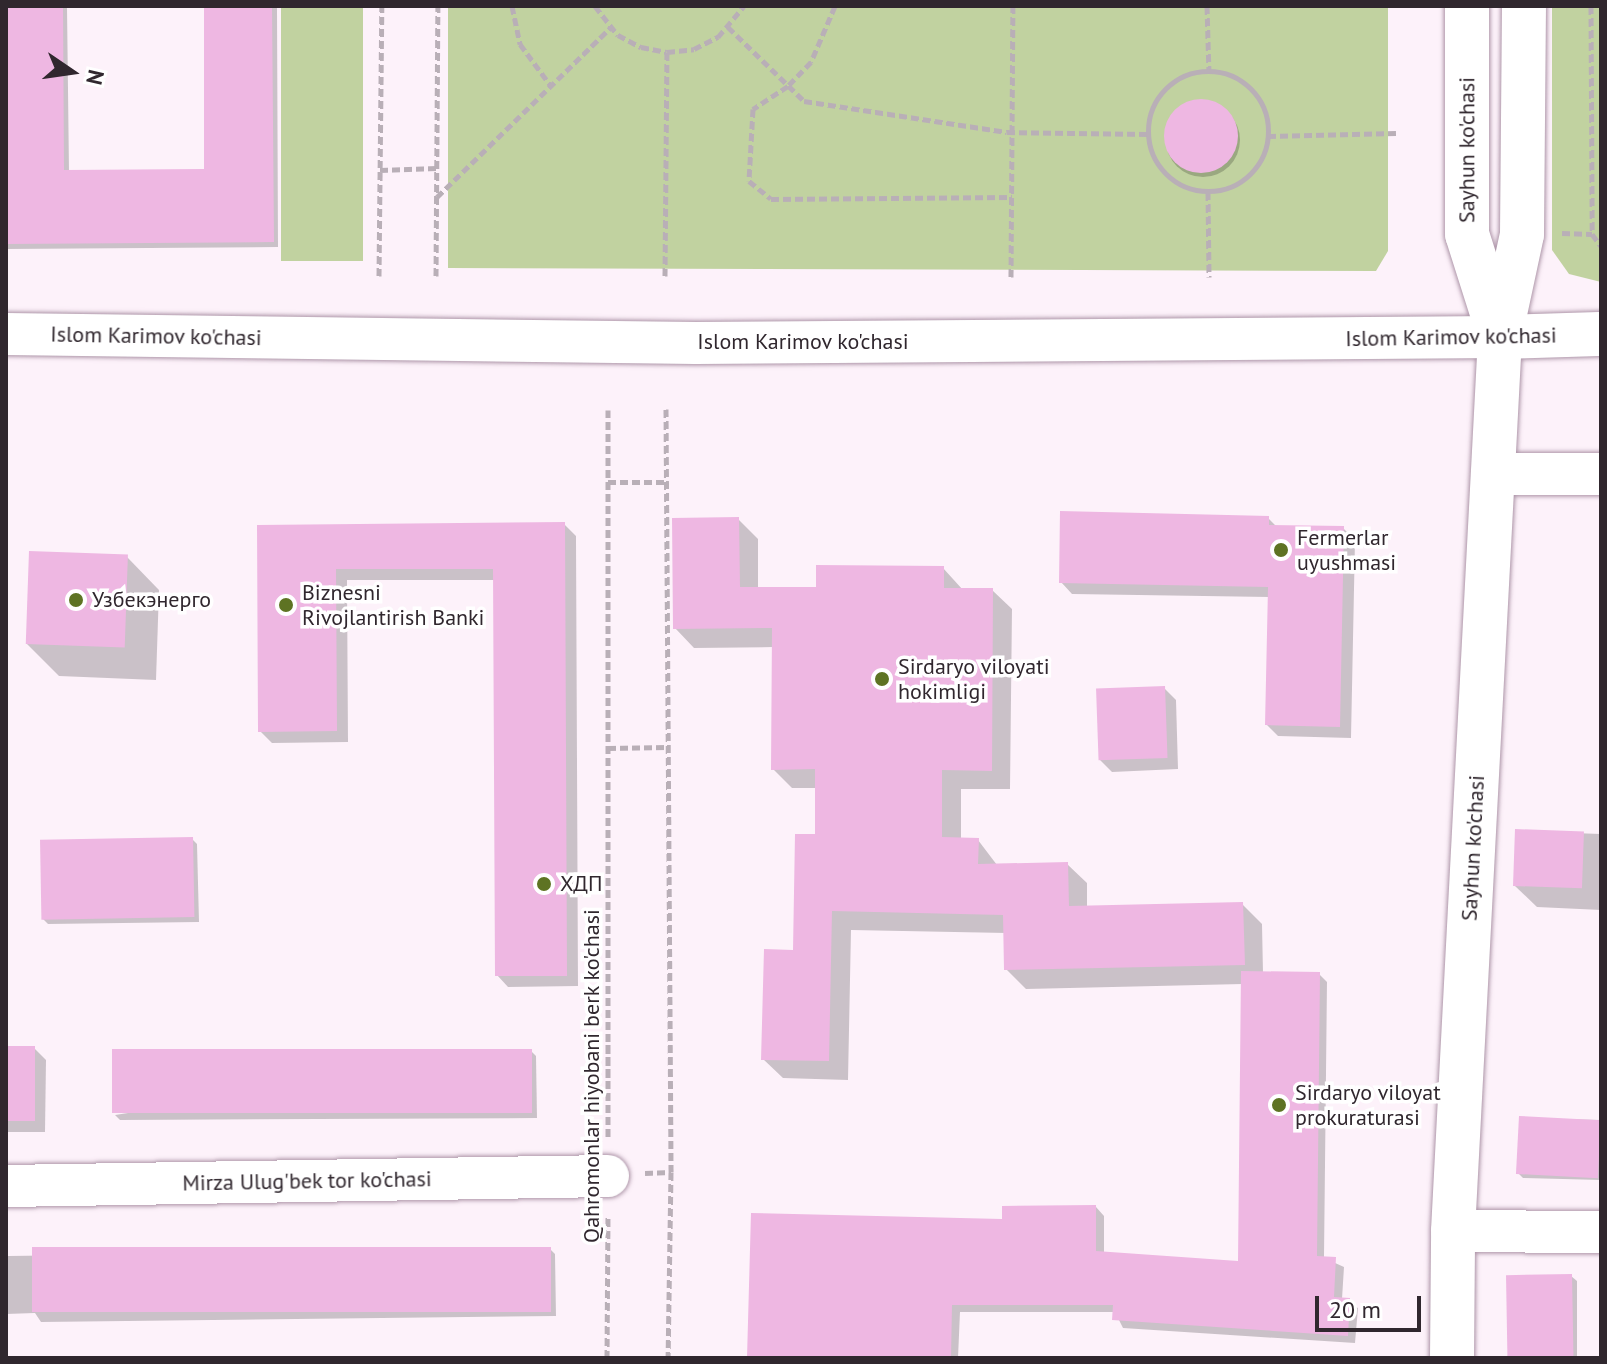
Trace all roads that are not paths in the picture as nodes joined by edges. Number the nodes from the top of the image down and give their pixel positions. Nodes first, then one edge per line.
1 (1467, 6) edge
2 (1524, 6) edge
3 (6, 334) edge
4 (1601, 334) edge
5 (1500, 337) junction
6 (1493, 474) junction
7 (1601, 474) edge
8 (608, 1176) road end
9 (6, 1186) edge
10 (1453, 1231) junction
11 (1601, 1232) edge
12 (1452, 1358) edge

1 - 5 street, Sayhun ko'chasi
2 - 5 street, Sayhun ko'chasi
3 - 5 street, Islom Karimov ko'chasi
4 - 5 street, Islom Karimov ko'chasi
5 - 6 street, Sayhun ko'chasi
6 - 7 street
6 - 10 street, Sayhun ko'chasi
8 - 9 street, Mirza Ulug'bek tor ko'chasi
10 - 11 street
10 - 12 street, Sayhun ko'chasi

